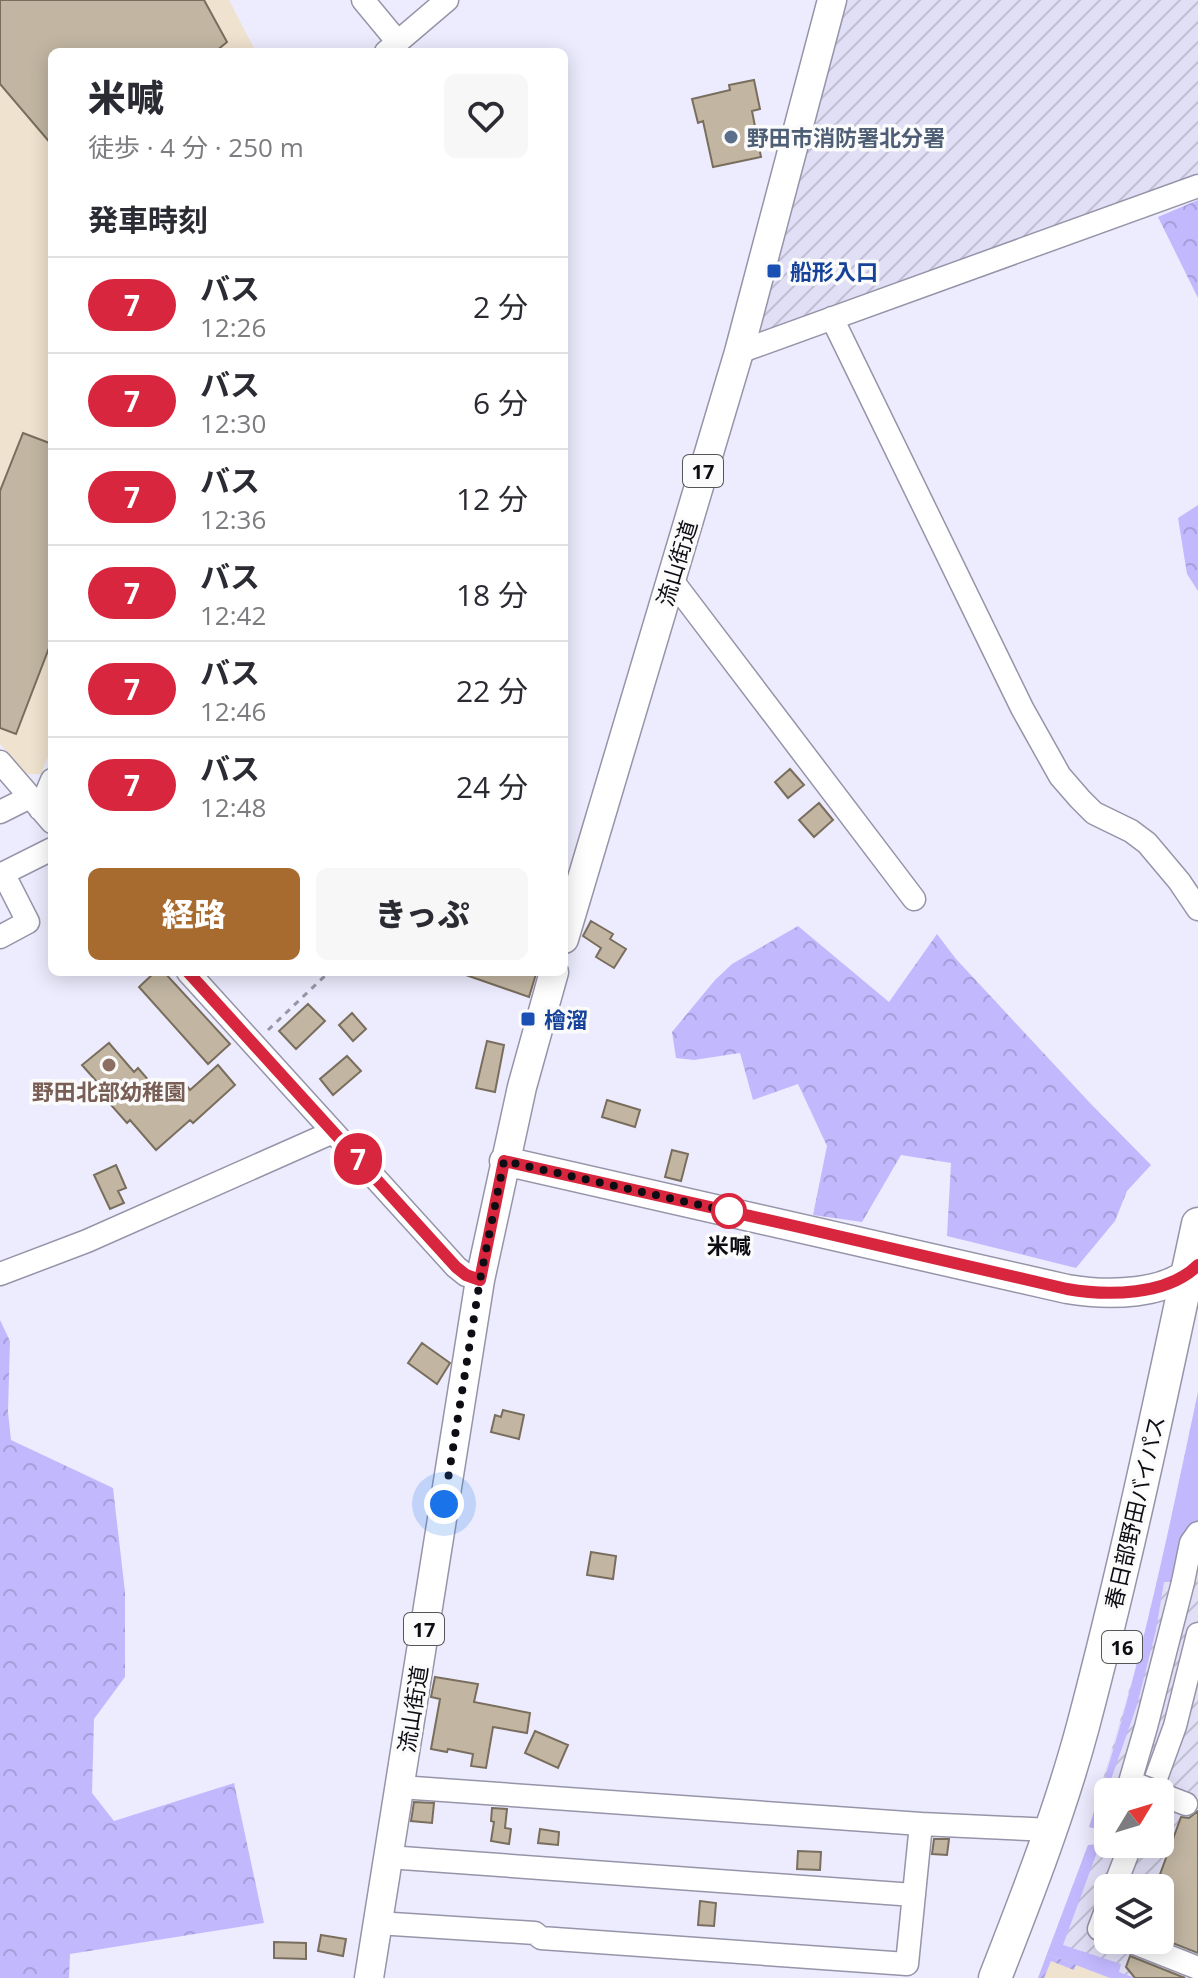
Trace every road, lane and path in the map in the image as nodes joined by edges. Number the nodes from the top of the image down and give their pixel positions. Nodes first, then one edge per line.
1 (363, 0) edge
2 (447, 0) edge
3 (832, 0) edge
4 (391, 46) edge
5 (1198, 186) edge
6 (832, 318) junction
7 (739, 352) junction
8 (671, 579) junction
9 (0, 762) edge
10 (41, 809) edge
11 (0, 812) edge
12 (48, 851) edge
13 (2, 874) edge
14 (914, 899) dead end
15 (1198, 909) edge
16 (568, 926) edge
17 (0, 937) edge
18 (192, 976) edge
19 (325, 976) edge
20 (553, 976) edge
21 (253, 1044) junction
22 (333, 1132) junction
23 (504, 1161) junction
24 (1198, 1224) edge
25 (1192, 1271) edge
26 (0, 1274) edge
27 (480, 1280) junction
28 (1198, 1307) edge
29 (1198, 1533) edge
30 (1198, 1634) edge
31 (1131, 1778) edge
32 (1160, 1778) edge
33 (400, 1787) junction
34 (1174, 1800) edge
35 (1186, 1804) dead end
36 (921, 1824) junction
37 (1051, 1830) junction
38 (388, 1857) junction
39 (914, 1895) junction
40 (377, 1923) junction
41 (1162, 1954) edge
42 (1198, 1968) edge
43 (369, 1978) edge
44 (995, 1978) edge
45 (1015, 1978) edge

1 - 4 street
2 - 4 street
3 - 7 main road, 流山街道 / 17
5 - 6 street
6 - 7 street
6 - 15 street
7 - 8 main road, 流山街道 / 17
8 - 14 street
8 - 16 main road, 流山街道 / 17
9 - 10 street
10 - 11 street
12 - 13 street
13 - 17 street
18 - 21 street
19 - 21 path
20 - 23 main road, 流山街道 / 17
21 - 22 street
22 - 26 street
22 - 27 street
23 - 25 main road
23 - 27 main road, 流山街道 / 17
24 - 25 highway, 春日部野田バイパス / 16
25 - 37 highway, 春日部野田バイパス / 16
27 - 33 main road, 流山街道 / 17
28 - 45 highway, 春日部野田バイパス / 16
29 - 31 street, bridge
30 - 32 street
33 - 36 street
33 - 38 main road, 流山街道 / 17
34 - 35 street
36 - 37 street
36 - 39 street
37 - 44 highway, 春日部野田バイパス / 16
38 - 39 street
38 - 40 main road, 流山街道 / 17
39 - 40 street
40 - 43 main road, 流山街道 / 17
41 - 42 street

